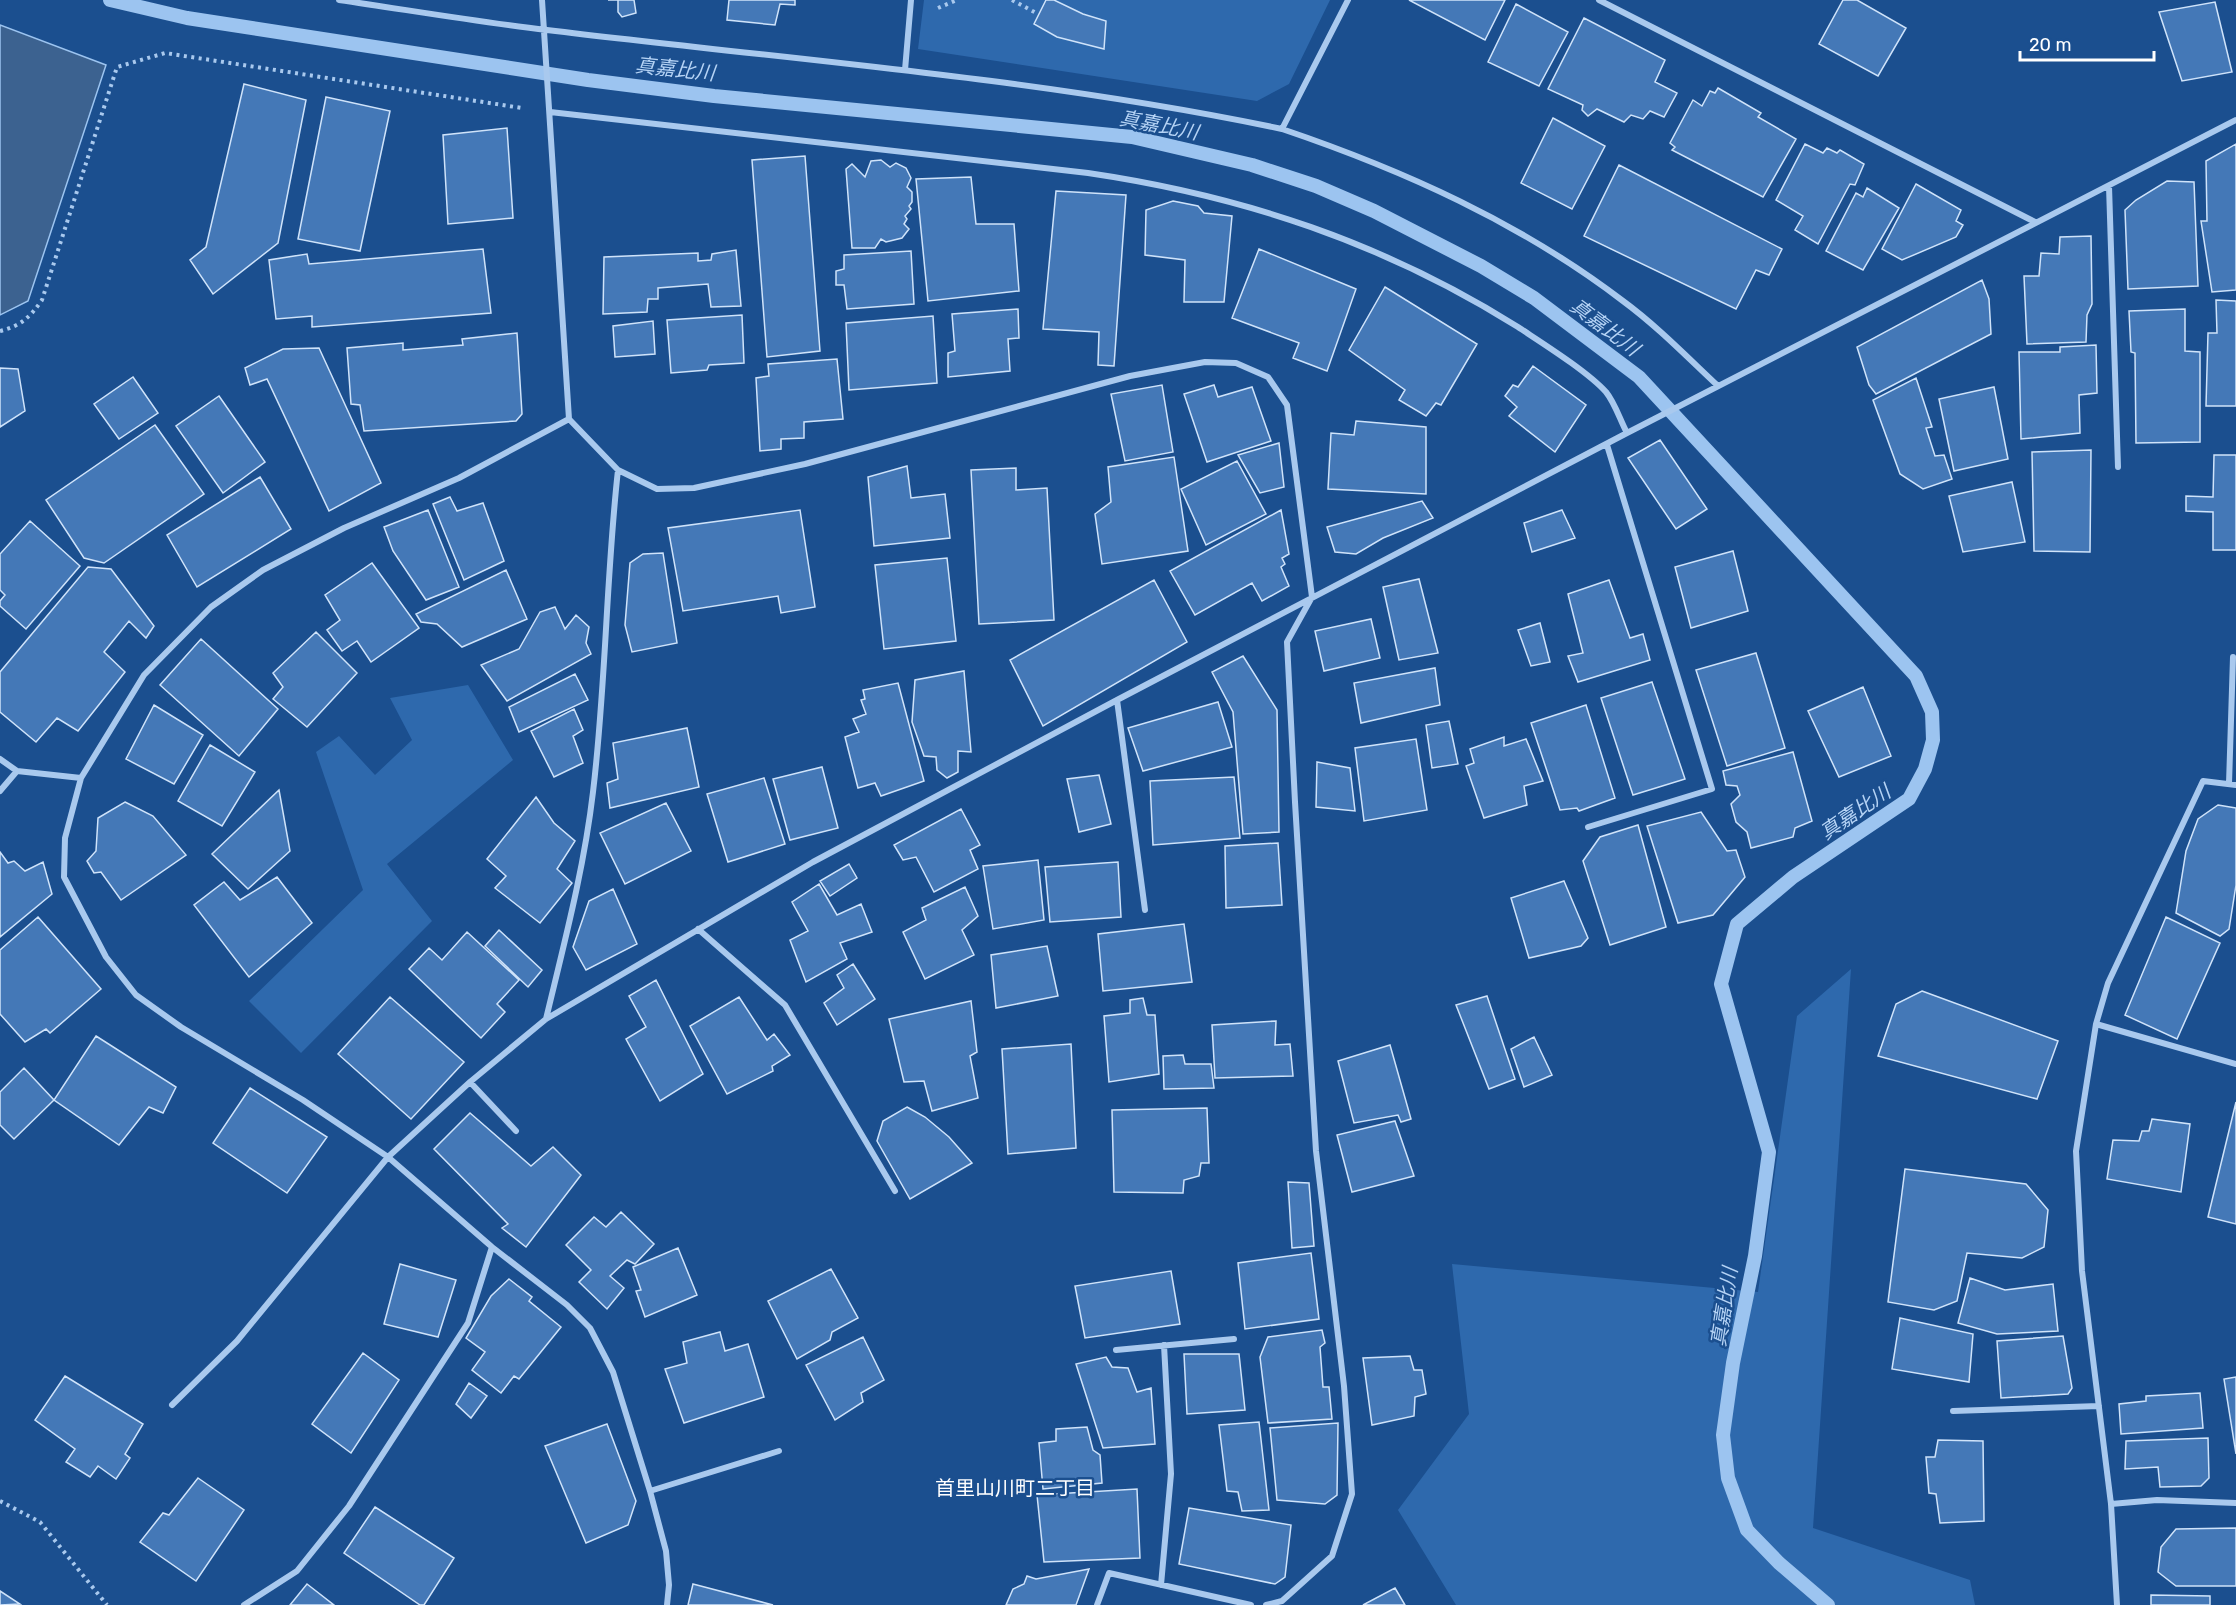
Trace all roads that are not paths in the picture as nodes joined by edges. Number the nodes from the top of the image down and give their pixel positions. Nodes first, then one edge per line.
1 (339, 0) edge
2 (542, 0) edge
3 (911, 0) edge
4 (1348, 0) edge
5 (1599, 0) edge
6 (544, 30) junction
7 (905, 70) junction
8 (550, 112) junction
9 (2236, 120) edge
10 (1282, 129) junction
11 (2109, 186) junction
12 (2036, 222) junction
13 (1718, 386) junction
14 (569, 419) junction
15 (1627, 433) junction
16 (1606, 445) junction
17 (2118, 467) dead end
18 (618, 470) junction
19 (1312, 597) junction
20 (2233, 657) dead end
21 (1118, 700) junction
22 (0, 759) edge
23 (17, 771) junction
24 (81, 778) junction
25 (2232, 784) edge
26 (0, 791) edge
27 (1588, 827) dead end
28 (1145, 910) dead end
29 (698, 929) junction
30 (546, 1019) junction
31 (2096, 1024) junction
32 (2236, 1064) edge
33 (470, 1082) junction
34 (516, 1131) dead end
35 (388, 1157) junction
36 (895, 1191) dead end
37 (492, 1247) junction
38 (1234, 1339) dead end
39 (1164, 1345) junction
40 (1116, 1350) dead end
41 (172, 1405) dead end
42 (2099, 1406) junction
43 (1953, 1411) dead end
44 (779, 1450) dead end
45 (650, 1491) junction
46 (2236, 1503) edge
47 (2111, 1504) junction
48 (1161, 1585) junction
49 (244, 1605) edge
50 (667, 1605) edge
51 (1097, 1605) edge
52 (1251, 1605) edge
53 (1266, 1605) edge
54 (2117, 1605) edge

1 - 6 street
2 - 6 street
3 - 7 street
4 - 10 street
5 - 12 street
6 - 7 street
6 - 8 street
7 - 10 street
8 - 14 street
8 - 15 street
9 - 11 street
10 - 13 street
11 - 12 street
11 - 17 street
12 - 13 street
13 - 15 street
14 - 18 street
14 - 24 street
15 - 16 street
16 - 19 street
16 - 27 street
18 - 19 street
18 - 30 street
19 - 21 street
19 - 53 street
20 - 25 street
21 - 28 street
21 - 29 street
22 - 23 street
23 - 24 street
23 - 26 street
24 - 35 street
25 - 31 street
29 - 30 street
29 - 36 street
30 - 33 street
31 - 32 street
31 - 42 street
33 - 34 street
33 - 35 street
35 - 37 street
35 - 41 street
37 - 45 street
37 - 49 street
38 - 39 street
39 - 40 street
39 - 48 street
42 - 43 street
42 - 47 street
44 - 45 street
45 - 50 street
46 - 47 street
47 - 54 street
48 - 51 street
48 - 52 street

